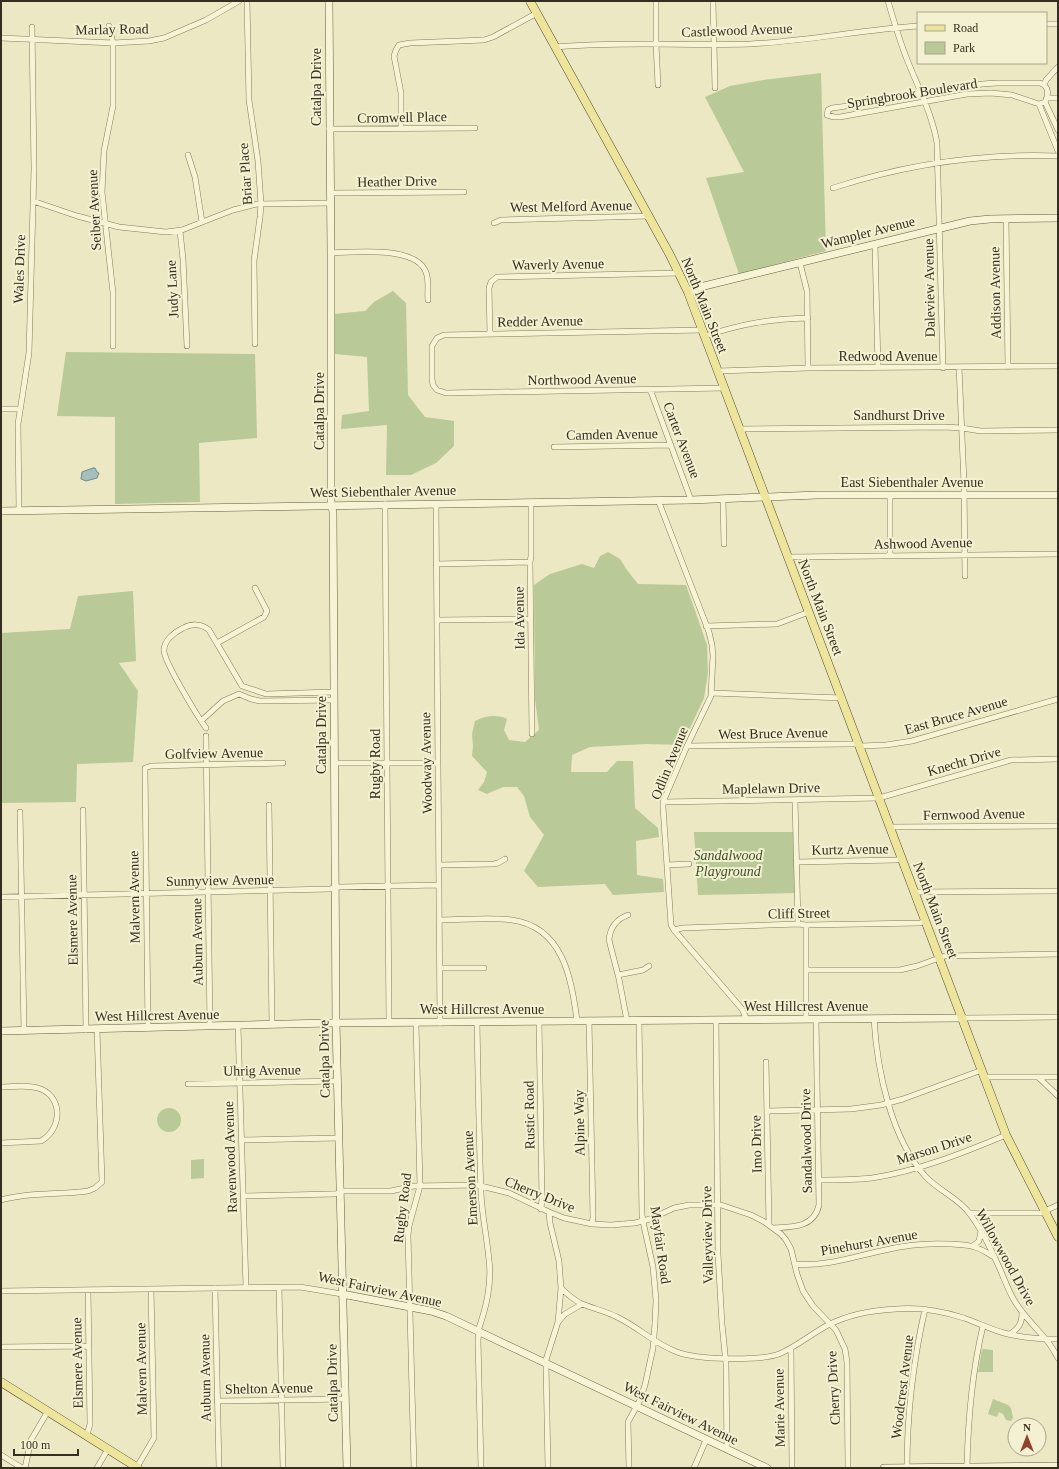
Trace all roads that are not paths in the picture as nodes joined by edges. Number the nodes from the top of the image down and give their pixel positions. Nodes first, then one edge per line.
1 (247, 1) edge
2 (329, 1) edge
3 (530, 1) edge
4 (656, 1) edge
5 (713, 1) edge
6 (888, 1) edge
7 (236, 2) edge
8 (537, 13) junction
9 (1047, 24) edge
10 (1058, 24) edge
11 (109, 26) dead end
12 (917, 26) edge
13 (32, 27) dead end
14 (896, 28) junction
15 (1, 38) edge
16 (32, 40) junction
17 (113, 43) junction
18 (656, 44) junction
19 (714, 45) junction
20 (556, 47) junction
21 (1058, 67) edge
22 (658, 85) dead end
23 (1044, 85) junction
24 (715, 88) dead end
25 (922, 92) junction
26 (1058, 98) edge
27 (1046, 100) junction
28 (926, 101) junction
29 (1038, 104) junction
30 (401, 128) junction
31 (475, 128) dead end
32 (329, 129) junction
33 (1058, 130) edge
34 (1058, 151) edge
35 (188, 155) dead end
36 (1058, 156) edge
37 (938, 162) junction
38 (833, 188) dead end
39 (464, 192) dead end
40 (331, 194) junction
41 (33, 201) junction
42 (261, 204) junction
43 (330, 204) junction
44 (649, 216) junction
45 (1058, 218) edge
46 (1006, 219) junction
47 (202, 222) junction
48 (494, 223) dead end
49 (105, 224) junction
50 (940, 228) junction
51 (180, 231) junction
52 (874, 244) junction
53 (331, 253) junction
54 (800, 263) junction
55 (680, 273) junction
56 (688, 292) junction
57 (428, 300) dead end
58 (808, 318) junction
59 (704, 333) junction
60 (490, 334) junction
61 (255, 344) dead end
62 (113, 346) dead end
63 (187, 346) dead end
64 (1058, 366) edge
65 (960, 367) junction
66 (1008, 367) junction
67 (808, 368) junction
68 (878, 368) junction
69 (943, 368) junction
70 (718, 371) junction
71 (724, 388) junction
72 (650, 390) junction
73 (440, 392) joint
74 (1, 409) edge
75 (19, 409) junction
76 (962, 428) junction
77 (740, 429) junction
78 (1058, 430) edge
79 (671, 445) junction
80 (554, 447) dead end
81 (890, 494) junction
82 (1058, 495) edge
83 (964, 496) junction
84 (766, 497) junction
85 (722, 499) junction
86 (658, 500) junction
87 (691, 500) junction
88 (531, 502) junction
89 (385, 504) junction
90 (436, 504) junction
91 (332, 505) junction
92 (1, 511) edge
93 (19, 511) junction
94 (724, 544) dead end
95 (1058, 554) edge
96 (890, 555) junction
97 (965, 555) junction
98 (789, 557) junction
99 (530, 562) junction
100 (436, 564) junction
101 (965, 576) dead end
102 (255, 588) dead end
103 (809, 612) junction
104 (531, 619) junction
105 (437, 620) junction
106 (706, 626) junction
107 (217, 643) junction
108 (242, 686) junction
109 (334, 692) junction
110 (712, 693) junction
111 (239, 694) junction
112 (842, 698) junction
113 (1058, 699) edge
114 (334, 700) junction
115 (201, 721) junction
116 (206, 728) dead end
117 (532, 734) dead end
118 (206, 736) dead end
119 (687, 746) junction
120 (860, 746) junction
121 (1058, 759) edge
122 (438, 762) junction
123 (334, 763) junction
124 (387, 763) junction
125 (283, 764) dead end
126 (206, 765) junction
127 (146, 767) joint
128 (879, 798) junction
129 (795, 800) junction
130 (663, 802) junction
131 (269, 805) dead end
132 (83, 810) dead end
133 (20, 812) dead end
134 (1058, 826) edge
135 (890, 827) junction
136 (505, 859) dead end
137 (902, 859) junction
138 (798, 862) junction
139 (667, 864) junction
140 (689, 864) dead end
141 (439, 865) junction
142 (439, 885) junction
143 (388, 886) junction
144 (335, 887) junction
145 (270, 891) junction
146 (1058, 891) edge
147 (208, 892) junction
148 (915, 892) junction
149 (146, 894) junction
150 (84, 895) junction
151 (1, 897) edge
152 (22, 897) junction
153 (628, 915) dead end
154 (439, 920) junction
155 (925, 921) junction
156 (798, 924) junction
157 (806, 925) junction
158 (674, 930) junction
159 (1058, 954) edge
160 (940, 957) junction
161 (649, 966) dead end
162 (440, 968) junction
163 (484, 968) dead end
164 (806, 970) junction
165 (618, 975) junction
166 (1058, 1017) edge
167 (963, 1018) junction
168 (806, 1019) junction
169 (816, 1019) junction
170 (874, 1019) junction
171 (716, 1020) junction
172 (747, 1020) junction
173 (589, 1021) junction
174 (627, 1021) junction
175 (639, 1021) junction
176 (440, 1022) junction
177 (477, 1022) junction
178 (539, 1022) junction
179 (577, 1022) junction
180 (389, 1023) junction
181 (416, 1023) junction
182 (336, 1024) junction
183 (272, 1025) junction
184 (210, 1026) junction
185 (238, 1026) junction
186 (148, 1028) junction
187 (97, 1029) junction
188 (86, 1030) junction
189 (1, 1031) edge
190 (24, 1031) junction
191 (766, 1062) dead end
192 (984, 1073) junction
193 (1038, 1077) junction
194 (1058, 1077) edge
195 (338, 1081) junction
196 (240, 1083) junction
197 (188, 1084) dead end
198 (1, 1087) edge
199 (1058, 1096) edge
200 (888, 1104) junction
201 (818, 1110) junction
202 (768, 1111) junction
203 (1006, 1135) junction
204 (339, 1138) junction
205 (242, 1140) junction
206 (1, 1143) edge
207 (918, 1168) junction
208 (819, 1180) junction
209 (420, 1186) junction
210 (481, 1187) junction
211 (340, 1192) junction
212 (243, 1196) junction
213 (1, 1200) edge
214 (718, 1205) junction
215 (1058, 1205) edge
216 (541, 1208) junction
217 (549, 1212) junction
218 (1045, 1212) junction
219 (970, 1213) junction
220 (643, 1221) junction
221 (592, 1224) junction
222 (771, 1226) junction
223 (981, 1231) junction
224 (1058, 1237) edge
225 (974, 1245) junction
226 (993, 1256) junction
227 (795, 1264) junction
228 (279, 1287) junction
229 (215, 1288) junction
230 (246, 1288) junction
231 (561, 1288) junction
232 (151, 1289) junction
233 (1, 1290) edge
234 (88, 1290) junction
235 (342, 1294) junction
236 (582, 1304) junction
237 (410, 1307) junction
238 (925, 1309) junction
239 (1022, 1313) junction
240 (558, 1322) junction
241 (830, 1324) junction
242 (983, 1326) junction
243 (479, 1332) junction
244 (1010, 1334) junction
245 (654, 1339) junction
246 (1045, 1339) junction
247 (1058, 1339) edge
248 (89, 1346) junction
249 (1, 1347) edge
250 (791, 1348) junction
251 (726, 1358) junction
252 (1058, 1358) edge
253 (545, 1363) junction
254 (1, 1382) edge
255 (345, 1399) junction
256 (282, 1400) junction
257 (217, 1401) junction
258 (636, 1406) junction
259 (48, 1411) junction
260 (86, 1435) junction
261 (706, 1440) junction
262 (108, 1449) junction
263 (727, 1450) junction
264 (1, 1455) edge
265 (1058, 1466) edge
266 (967, 1467) edge
267 (1026, 1467) edge
268 (23, 1468) edge
269 (97, 1468) edge
270 (138, 1468) edge
271 (219, 1468) edge
272 (283, 1468) edge
273 (347, 1468) edge
274 (414, 1468) edge
275 (481, 1468) edge
276 (548, 1468) edge
277 (629, 1468) edge
278 (694, 1468) edge
279 (767, 1468) edge
280 (792, 1468) edge
281 (848, 1468) edge
282 (884, 1468) edge
283 (907, 1468) edge

1 - 42 street, Briar Place
2 - 32 street, Catalpa Drive
3 - 8 main road, North Main Street
4 - 18 street
5 - 19 street
6 - 14 street, Daleview Avenue
7 - 17 street, Marlay Road
8 - 20 main road, North Main Street
8 - 30 street
9 - 10 street
11 - 17 street, Seiber Avenue
12 - 14 street, Castlewood Avenue
13 - 16 street, Wales Drive
14 - 19 street, Castlewood Avenue
14 - 25 street, Daleview Avenue
15 - 16 street, Marlay Road
16 - 17 street, Marlay Road
16 - 41 street, Wales Drive
17 - 49 street, Seiber Avenue
18 - 19 street, Castlewood Avenue
18 - 20 street, Castlewood Avenue
18 - 22 street
19 - 24 street
20 - 44 main road, North Main Street
21 - 23 street
23 - 25 street, Springbrook Boulevard
23 - 27 street
25 - 28 street, Daleview Avenue
25 - 28 street, Springbrook Boulevard
26 - 27 street
27 - 29 street
27 - 33 street
28 - 29 street, Springbrook Boulevard
28 - 37 street, Daleview Avenue
29 - 34 street
30 - 31 street, Cromwell Place
30 - 32 street, Cromwell Place
32 - 40 street, Catalpa Drive
35 - 47 street
36 - 37 street
37 - 38 street
37 - 50 street, Daleview Avenue
39 - 40 street, Heather Drive
40 - 43 street, Catalpa Drive
41 - 49 street
41 - 75 street, Wales Drive
42 - 43 street
42 - 47 street
42 - 61 street, Briar Place
43 - 53 street, Catalpa Drive
44 - 48 street, West Melford Avenue
44 - 55 main road, North Main Street
45 - 46 street, Wampler Avenue
46 - 50 street, Wampler Avenue
46 - 66 street, Addison Avenue
47 - 51 street
49 - 51 street
49 - 62 street, Seiber Avenue
50 - 52 street, Wampler Avenue
50 - 69 street, Daleview Avenue
51 - 63 street, Judy Lane
52 - 54 street, Wampler Avenue
52 - 68 street
53 - 57 street
53 - 91 street, Catalpa Drive
54 - 56 street, Wampler Avenue
54 - 58 street
55 - 56 main road, North Main Street
55 - 60 street, Waverly Avenue
56 - 59 main road, North Main Street
58 - 59 street, Redder Avenue
58 - 67 street
59 - 60 street, Redder Avenue
59 - 70 main road, North Main Street
60 - 73 street, Redder Avenue
64 - 66 street, Redwood Avenue
65 - 66 street, Redwood Avenue
65 - 69 street, Redwood Avenue
65 - 76 street
67 - 68 street, Redwood Avenue
67 - 70 street, Redwood Avenue
68 - 69 street, Redwood Avenue
70 - 71 main road, North Main Street
71 - 72 street, Northwood Avenue
71 - 77 main road, North Main Street
72 - 73 street, Northwood Avenue
72 - 79 street, Carter Avenue
74 - 75 street
75 - 93 street, Wales Drive
76 - 77 street, Sandhurst Drive
76 - 78 street, Sandhurst Drive
76 - 83 street
77 - 84 main road, North Main Street
79 - 80 street, Camden Avenue
79 - 87 street, Carter Avenue
81 - 83 street, East Siebenthaler Avenue
81 - 84 street, East Siebenthaler Avenue
81 - 96 street
82 - 83 street, East Siebenthaler Avenue
83 - 97 street
84 - 85 street, West Siebenthaler Avenue
84 - 98 main road, North Main Street
85 - 87 street, West Siebenthaler Avenue
85 - 94 street
86 - 87 street, West Siebenthaler Avenue
86 - 88 street, West Siebenthaler Avenue
86 - 106 street, Odlin Avenue
88 - 90 street, West Siebenthaler Avenue
88 - 99 street, Ida Avenue
89 - 90 street, West Siebenthaler Avenue
89 - 91 street, West Siebenthaler Avenue
89 - 124 street, Rugby Road
90 - 100 street, Woodway Avenue
91 - 93 street, West Siebenthaler Avenue
91 - 109 street, Catalpa Drive
92 - 93 street, West Siebenthaler Avenue
95 - 97 street, Ashwood Avenue
96 - 97 street, Ashwood Avenue
96 - 98 street, Ashwood Avenue
97 - 101 street
98 - 103 main road, North Main Street
99 - 100 street
99 - 104 street, Ida Avenue
100 - 105 street, Woodway Avenue
102 - 107 street
103 - 106 street
103 - 112 main road, North Main Street
104 - 105 street
104 - 117 street, Ida Avenue
105 - 122 street, Woodway Avenue
106 - 110 street, Odlin Avenue
107 - 108 street
107 - 115 street
108 - 109 street
108 - 111 street
109 - 114 street, Catalpa Drive
110 - 112 street
110 - 119 street, Odlin Avenue
111 - 114 street
111 - 115 street
112 - 120 main road, North Main Street
113 - 120 street, East Bruce Avenue
114 - 123 street, Catalpa Drive
115 - 116 street
118 - 126 street, Auburn Avenue
119 - 120 street, West Bruce Avenue
119 - 130 street, Odlin Avenue
120 - 128 main road, North Main Street
121 - 128 street, Knecht Drive
122 - 124 street
122 - 141 street, Woodway Avenue
123 - 124 street
123 - 144 street, Catalpa Drive
124 - 143 street, Rugby Road
125 - 126 street, Golfview Avenue
126 - 127 street, Golfview Avenue
126 - 147 street, Auburn Avenue
127 - 149 street, Malvern Avenue
128 - 129 street, Maplelawn Drive
128 - 135 main road, North Main Street
129 - 130 street, Maplelawn Drive
129 - 138 street
130 - 139 street, Odlin Avenue
131 - 145 street
132 - 150 street, Elsmere Avenue
133 - 152 street
134 - 135 street, Fernwood Avenue
135 - 137 main road, North Main Street
136 - 141 street
137 - 138 street, Kurtz Avenue
137 - 148 main road, North Main Street
138 - 156 street
139 - 140 street
139 - 158 street, Odlin Avenue
141 - 142 street, Woodway Avenue
142 - 143 street, Sunnyview Avenue
142 - 154 street, Woodway Avenue
143 - 144 street, Sunnyview Avenue
143 - 180 street, Rugby Road
144 - 145 street, Sunnyview Avenue
144 - 182 street, Catalpa Drive
145 - 147 street, Sunnyview Avenue
145 - 183 street
146 - 148 street
147 - 149 street, Sunnyview Avenue
147 - 184 street, Auburn Avenue
148 - 155 main road, North Main Street
149 - 150 street, Sunnyview Avenue
149 - 186 street, Malvern Avenue
150 - 152 street, Sunnyview Avenue
150 - 188 street, Elsmere Avenue
151 - 152 street, Sunnyview Avenue
152 - 190 street
153 - 165 street
154 - 162 street, Woodway Avenue
154 - 179 street
155 - 157 street, Cliff Street
155 - 160 main road, North Main Street
156 - 157 street, Cliff Street
156 - 158 street, Cliff Street
157 - 164 street
158 - 172 street, Odlin Avenue
159 - 160 street
160 - 164 street
160 - 167 main road, North Main Street
161 - 165 street
162 - 163 street
162 - 176 street, Woodway Avenue
164 - 168 street
165 - 174 street
166 - 167 street
167 - 170 street, West Hillcrest Avenue
167 - 192 main road, North Main Street
168 - 169 street, West Hillcrest Avenue
168 - 172 street, West Hillcrest Avenue
169 - 170 street, West Hillcrest Avenue
169 - 201 street, Sandalwood Drive
170 - 200 street, Willowwood Drive
171 - 172 street, West Hillcrest Avenue
171 - 175 street, West Hillcrest Avenue
171 - 214 street, Valleyview Drive
173 - 174 street, West Hillcrest Avenue
173 - 179 street, West Hillcrest Avenue
173 - 221 street, Alpine Way
174 - 175 street, West Hillcrest Avenue
175 - 220 street, Mayfair Road
176 - 177 street, West Hillcrest Avenue
176 - 181 street, West Hillcrest Avenue
177 - 178 street, West Hillcrest Avenue
177 - 210 street, Emerson Avenue
178 - 179 street, West Hillcrest Avenue
178 - 216 street, Rustic Road
180 - 181 street, West Hillcrest Avenue
180 - 182 street, West Hillcrest Avenue
181 - 209 street, Rugby Road
182 - 183 street, West Hillcrest Avenue
182 - 195 street, Catalpa Drive
183 - 185 street, West Hillcrest Avenue
184 - 185 street, West Hillcrest Avenue
184 - 186 street, West Hillcrest Avenue
185 - 196 street, Ravenwood Avenue
186 - 187 street, West Hillcrest Avenue
187 - 188 street, West Hillcrest Avenue
187 - 213 street
188 - 190 street, West Hillcrest Avenue
189 - 190 street, West Hillcrest Avenue
191 - 202 street, Imo Drive
192 - 193 street
192 - 200 street
192 - 203 main road, North Main Street
193 - 194 street
193 - 199 street
195 - 196 street, Uhrig Avenue
195 - 204 street, Catalpa Drive
196 - 197 street, Uhrig Avenue
196 - 205 street, Ravenwood Avenue
198 - 206 street
200 - 201 street
200 - 207 street, Willowwood Drive
201 - 202 street
201 - 208 street, Sandalwood Drive
202 - 222 street, Imo Drive
203 - 207 street, Marson Drive
203 - 218 main road, North Main Street
204 - 205 street
204 - 211 street, Catalpa Drive
205 - 212 street, Ravenwood Avenue
207 - 208 street, Marson Drive
207 - 219 street, Willowwood Drive
208 - 222 street, Sandalwood Drive
209 - 210 street, Cherry Drive
209 - 211 street, Cherry Drive
209 - 237 street, Rugby Road
210 - 216 street, Cherry Drive
210 - 243 street, Emerson Avenue
211 - 212 street, Cherry Drive
211 - 235 street, Catalpa Drive
212 - 230 street, Ravenwood Avenue
214 - 220 street, Cherry Drive
214 - 222 street, Cherry Drive
214 - 251 street, Valleyview Drive
215 - 218 street
216 - 217 street, Cherry Drive
217 - 221 street, Cherry Drive
217 - 231 street
218 - 219 street
218 - 224 main road, North Main Street
219 - 223 street, Willowwood Drive
220 - 221 street, Cherry Drive
220 - 245 street, Mayfair Road
222 - 227 street, Cherry Drive
223 - 225 street
223 - 226 street, Willowwood Drive
225 - 226 street, Pinehurst Avenue
225 - 227 street, Pinehurst Avenue
226 - 239 street, Willowwood Drive
227 - 241 street, Cherry Drive
228 - 230 street, West Fairview Avenue
228 - 235 street, West Fairview Avenue
228 - 256 street
229 - 230 street, West Fairview Avenue
229 - 232 street, West Fairview Avenue
229 - 257 street, Auburn Avenue
231 - 236 street
231 - 240 street
232 - 234 street, West Fairview Avenue
232 - 270 street, Malvern Avenue
233 - 234 street, West Fairview Avenue
234 - 248 street, Elsmere Avenue
235 - 237 street, West Fairview Avenue
235 - 255 street, Catalpa Drive
236 - 240 street
236 - 245 street
237 - 243 street, West Fairview Avenue
237 - 274 street, Rugby Road
238 - 241 street
238 - 242 street
238 - 283 street, Woodcrest Avenue
239 - 244 street
239 - 246 street, Willowwood Drive
240 - 253 street
241 - 250 street
241 - 281 street, Cherry Drive
242 - 244 street
242 - 266 street
243 - 253 street, West Fairview Avenue
243 - 275 street, Emerson Avenue
244 - 246 street
245 - 251 street
245 - 258 street, Mayfair Road
246 - 247 street
246 - 252 street, Willowwood Drive
248 - 249 street
248 - 260 street, Elsmere Avenue
250 - 251 street
250 - 280 street, Marie Avenue
251 - 263 street, Valleyview Drive
253 - 258 street, West Fairview Avenue
253 - 276 street
254 - 259 main road
255 - 256 street, Shelton Avenue
255 - 273 street, Catalpa Drive
256 - 257 street, Shelton Avenue
256 - 272 street
257 - 271 street, Auburn Avenue
258 - 261 street, West Fairview Avenue
258 - 277 street, Mayfair Road
259 - 260 main road
259 - 268 street
260 - 262 main road
261 - 263 street, West Fairview Avenue
261 - 278 street
262 - 269 street
262 - 270 main road
263 - 279 street, West Fairview Avenue
264 - 268 street
265 - 267 street
266 - 267 street
266 - 283 street
282 - 283 street

